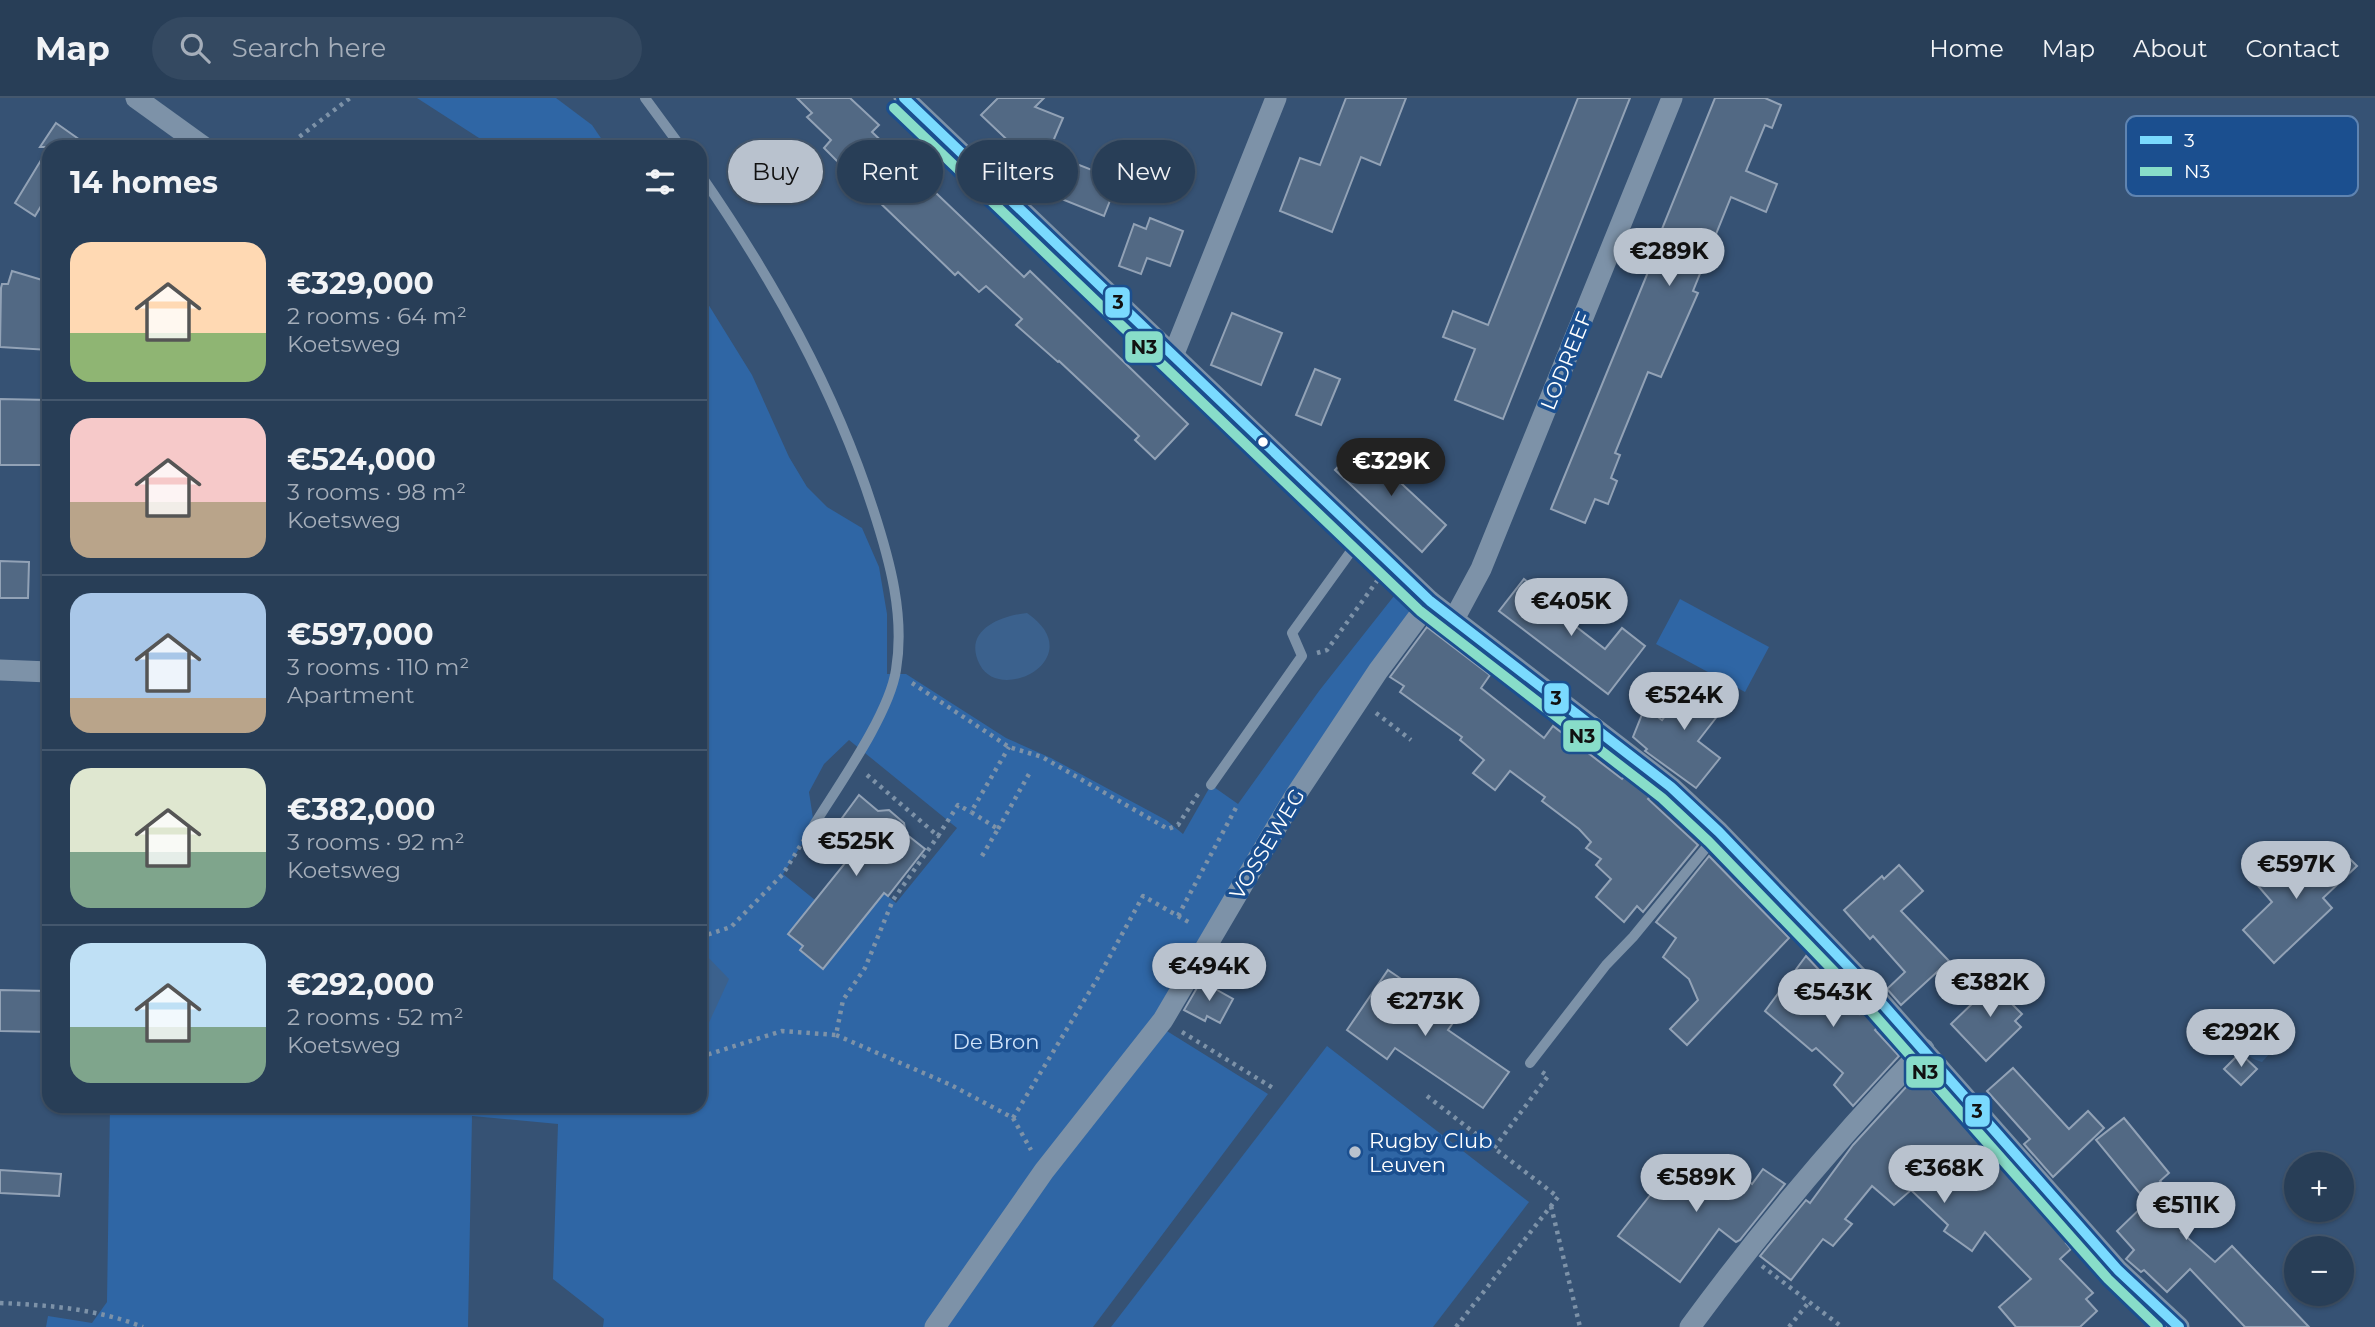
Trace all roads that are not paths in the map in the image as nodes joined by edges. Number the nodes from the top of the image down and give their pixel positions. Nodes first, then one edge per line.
1 (136, 98) edge
2 (645, 98) edge
3 (904, 98) edge
4 (1276, 98) edge
5 (1672, 98) edge
6 (195, 140) edge
7 (676, 140) edge
8 (707, 185) edge
9 (1174, 356) junction
10 (1362, 536) junction
11 (1430, 601) junction
12 (1453, 621) junction
13 (0, 670) edge
14 (42, 672) edge
15 (1210, 785) road end
16 (814, 825) road end
17 (1719, 832) junction
18 (1924, 1049) junction
19 (1530, 1063) road end
20 (2177, 1326) edge
21 (935, 1327) edge
22 (1690, 1327) edge

1 - 6 street
2 - 7 lane
3 - 9 street
4 - 9 street
5 - 12 street, LODREEF
8 - 16 lane
9 - 10 street
10 - 11 street
10 - 15 lane
11 - 12 street
11 - 21 street, VOSSEWEG
12 - 17 street
13 - 14 street
17 - 18 street
17 - 19 lane
18 - 20 street
18 - 22 street

